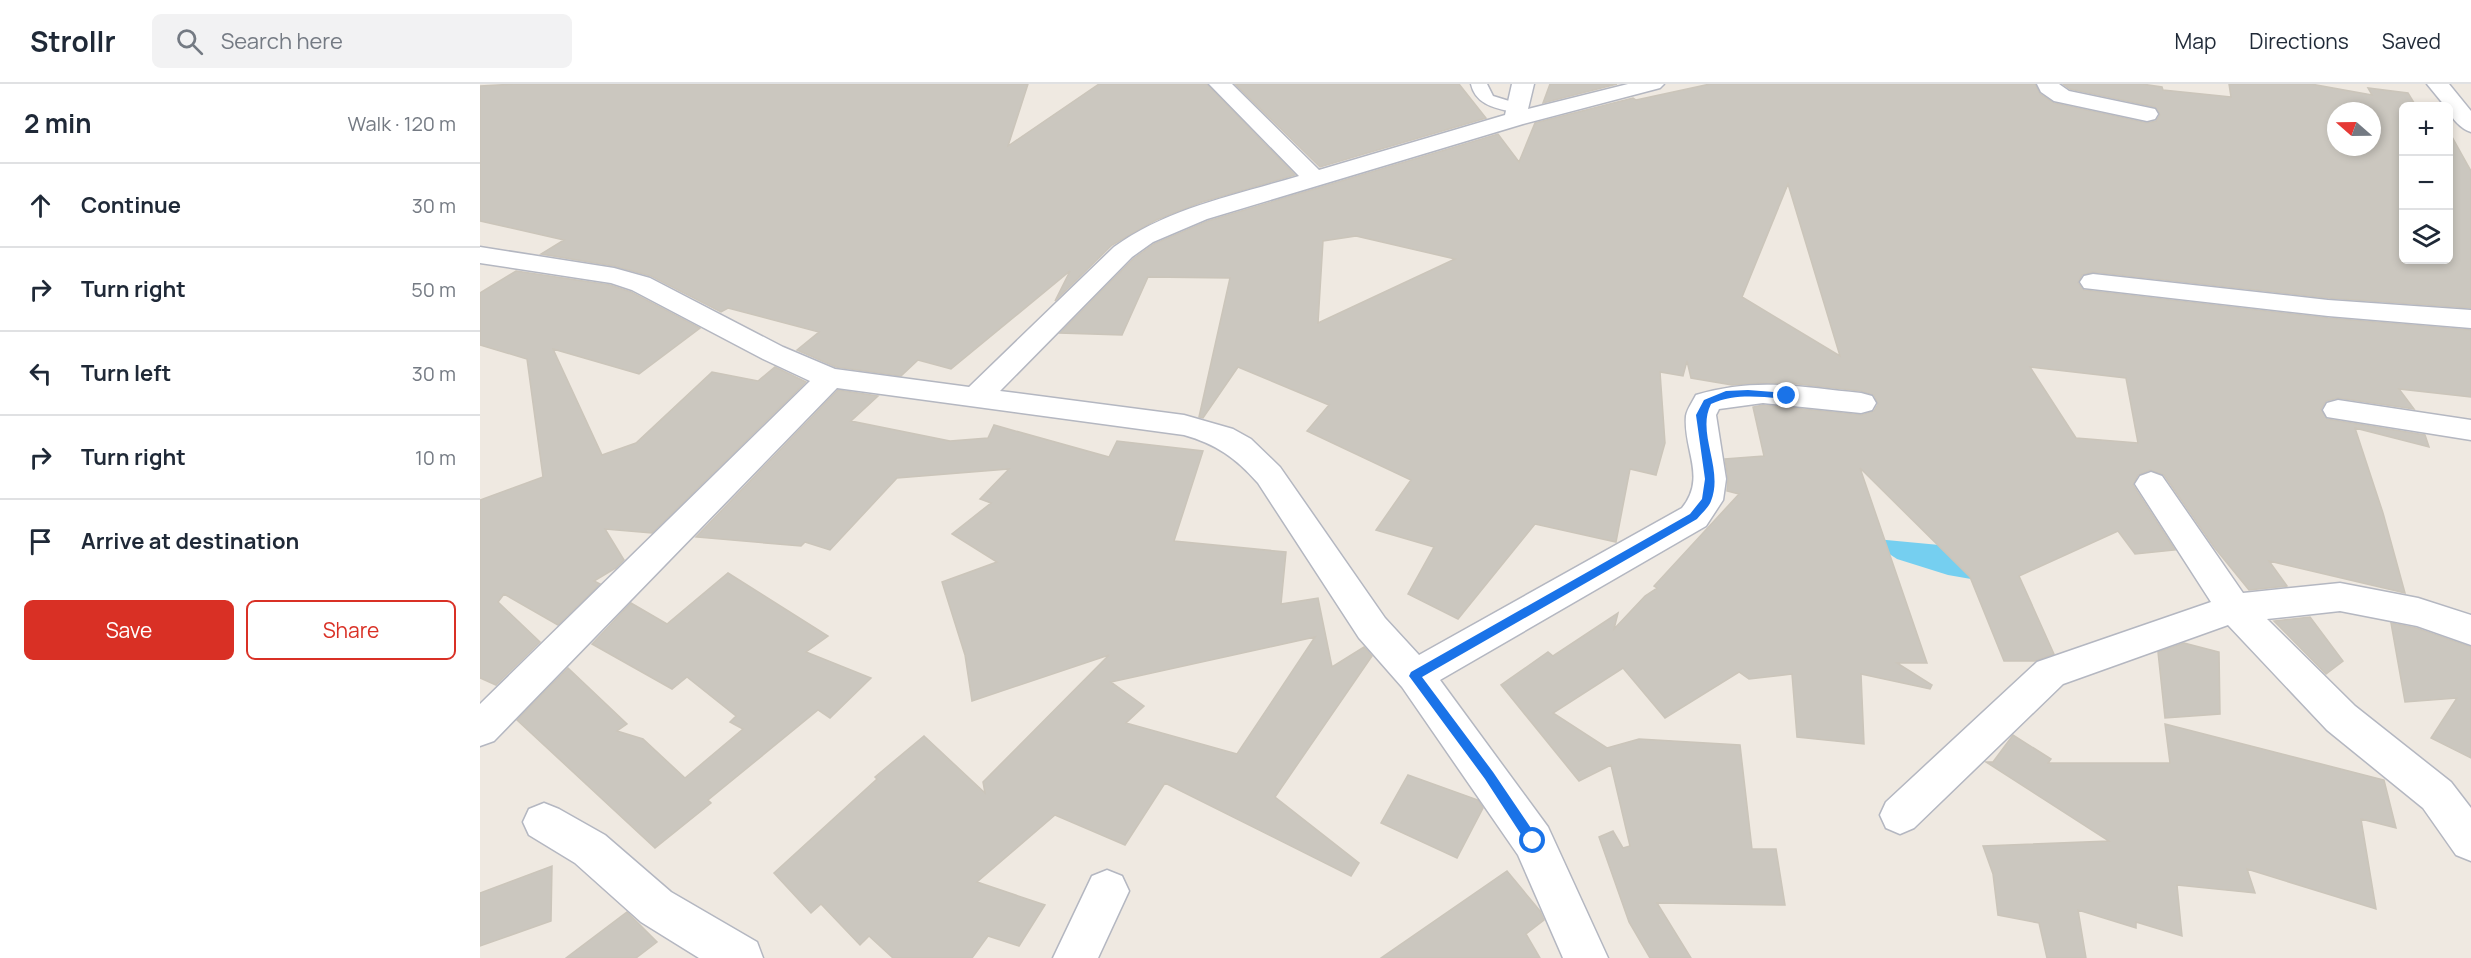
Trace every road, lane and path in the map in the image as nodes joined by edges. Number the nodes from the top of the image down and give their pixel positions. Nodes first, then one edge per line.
1 (1220, 84) edge
2 (1479, 84) edge
3 (1523, 84) edge
4 (1653, 84) edge
5 (2048, 84) edge
6 (2438, 84) edge
7 (1516, 113) junction
8 (2147, 114) dead end
9 (2471, 125) edge
10 (1316, 180) junction
11 (480, 255) edge
12 (2093, 282) dead end
13 (2471, 319) edge
14 (830, 378) junction
15 (976, 397) junction
16 (1861, 403) dead end
17 (2338, 411) dead end
18 (2471, 430) edge
19 (2151, 484) dead end
20 (2234, 608) junction
21 (2471, 630) edge
22 (1415, 676) junction
23 (480, 729) edge
24 (1900, 815) dead end
25 (544, 822) dead end
26 (2471, 841) edge
27 (1107, 891) dead end
28 (741, 958) edge
29 (1075, 958) edge
30 (1586, 958) edge

1 - 10 street
2 - 7 lane
3 - 7 street
4 - 7 street
5 - 8 street
6 - 9 street
7 - 10 street
10 - 15 street
11 - 14 street
12 - 13 street
14 - 15 street
14 - 23 street
15 - 22 street
16 - 22 street
17 - 18 street
19 - 20 street
20 - 21 street
20 - 24 street
20 - 26 street
22 - 30 street
25 - 28 street
27 - 29 street

